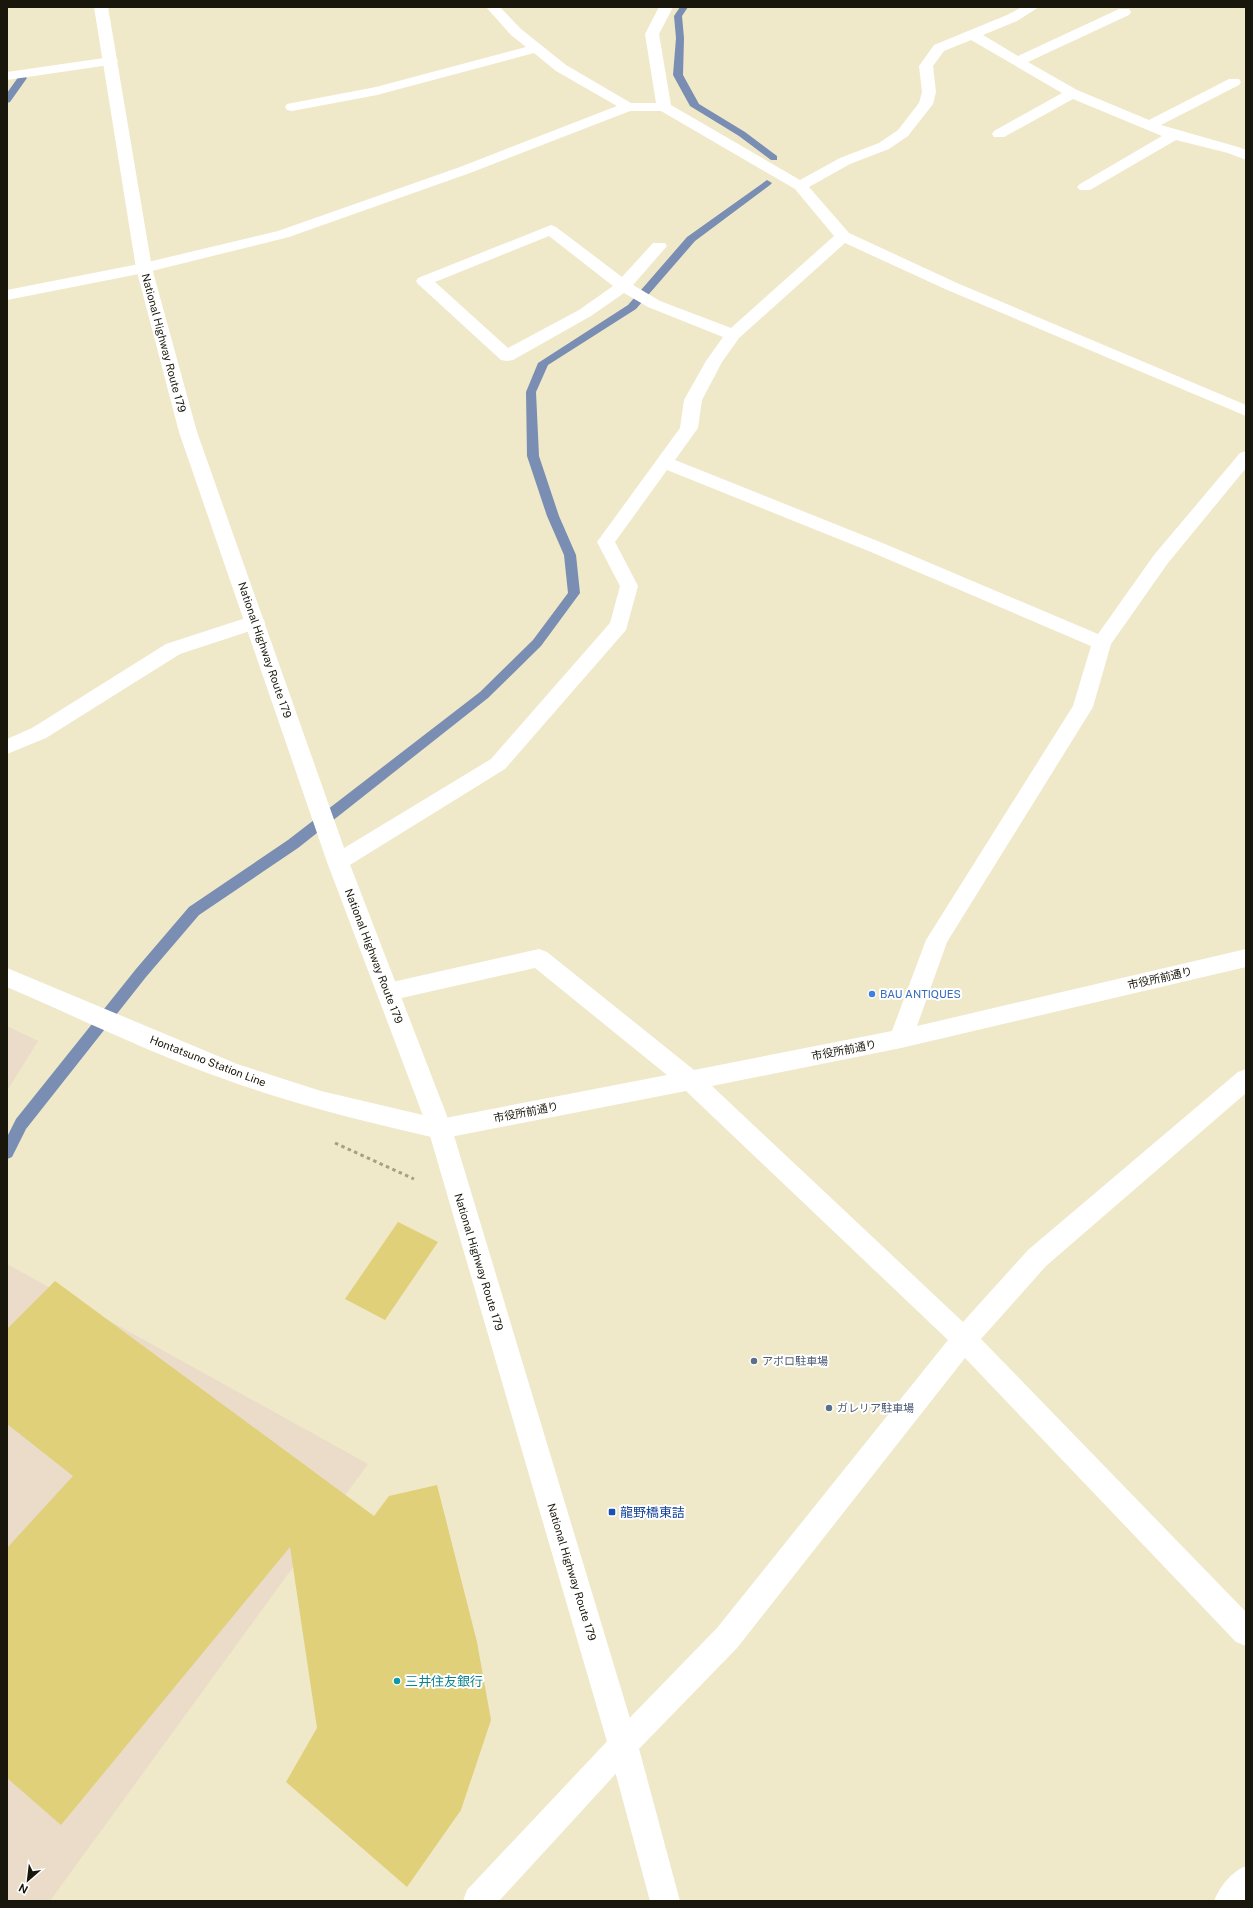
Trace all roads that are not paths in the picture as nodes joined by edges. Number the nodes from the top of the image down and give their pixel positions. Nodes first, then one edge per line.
1 (101, 7) edge
2 (493, 7) edge
3 (666, 7) edge
4 (1032, 7) edge
5 (1124, 12) dead end
6 (971, 34) junction
7 (537, 48) junction
8 (111, 61) junction
9 (1018, 61) junction
10 (7, 76) edge
11 (1234, 82) dead end
12 (1072, 93) junction
13 (292, 107) dead end
14 (628, 107) junction
15 (664, 107) junction
16 (1149, 126) junction
17 (1000, 134) dead end
18 (1174, 135) junction
19 (1246, 156) edge
20 (800, 186) junction
21 (1085, 187) dead end
22 (843, 236) junction
23 (660, 246) dead end
24 (144, 268) junction
25 (623, 286) junction
26 (7, 295) edge
27 (733, 335) junction
28 (1246, 411) edge
29 (1246, 457) edge
30 (665, 463) junction
31 (255, 622) junction
32 (1102, 643) junction
33 (7, 747) edge
34 (338, 862) junction
35 (1246, 958) edge
36 (7, 977) edge
37 (388, 992) junction
38 (901, 1039) junction
39 (1246, 1079) edge
40 (690, 1080) junction
41 (440, 1129) junction
42 (964, 1339) junction
43 (1246, 1632) edge
44 (623, 1745) junction
45 (1246, 1881) edge
46 (478, 1901) edge
47 (665, 1901) edge
48 (1229, 1901) edge

1 - 8 main road, National Highway Route 179
2 - 7 main road
3 - 15 main road
4 - 6 main road
5 - 9 main road
6 - 9 main road
6 - 20 main road
7 - 13 main road
7 - 14 main road
8 - 10 main road
8 - 24 main road, National Highway Route 179
9 - 12 main road
11 - 16 main road
12 - 16 main road
12 - 17 main road
14 - 15 main road
14 - 24 main road
15 - 20 main road
16 - 18 main road
18 - 19 main road
18 - 21 main road
20 - 22 main road
22 - 27 main road
22 - 28 main road
23 - 25 main road
24 - 26 main road
24 - 31 main road, National Highway Route 179
25 - 25 main road
25 - 27 main road
27 - 30 main road
29 - 32 main road
30 - 32 main road
30 - 34 main road
31 - 33 main road
31 - 34 main road, National Highway Route 179
32 - 38 main road
34 - 37 main road, National Highway Route 179
35 - 38 main road, 市役所前通り
36 - 41 main road, Hontatsuno Station Line
37 - 40 main road
37 - 41 main road, National Highway Route 179
38 - 40 main road, 市役所前通り
39 - 42 main road
40 - 41 main road, 市役所前通り
40 - 42 main road
41 - 44 main road, National Highway Route 179
42 - 43 main road
42 - 44 main road
44 - 46 main road
44 - 47 main road, National Highway Route 179
45 - 48 main road

